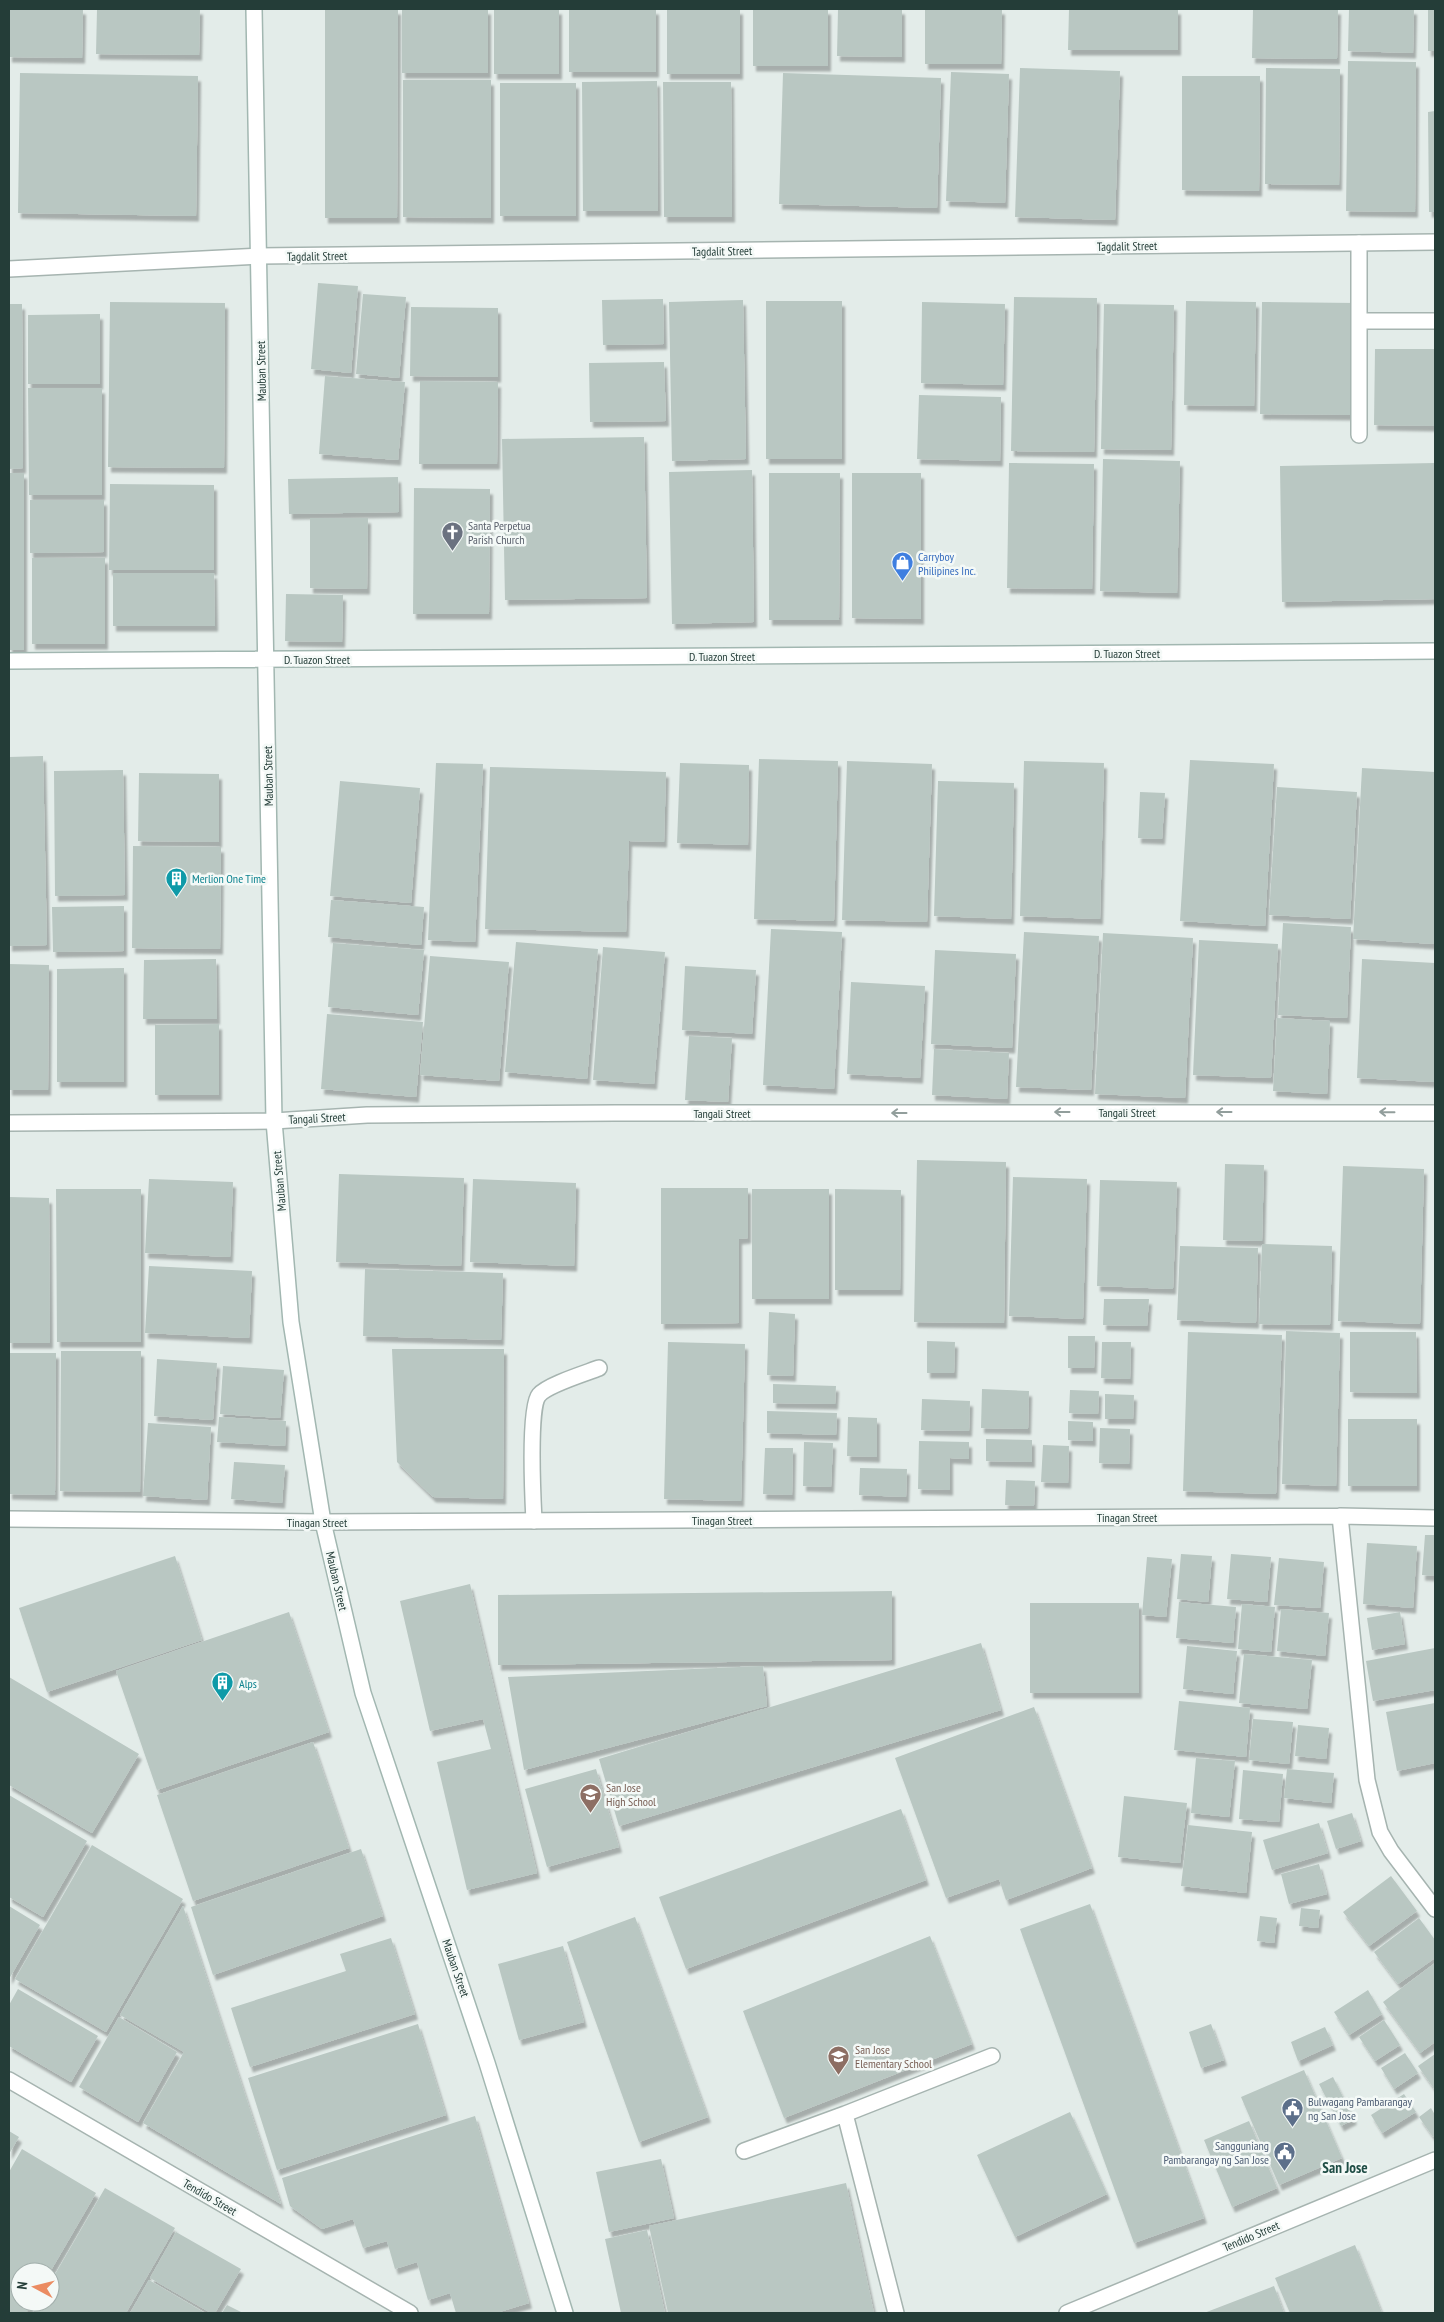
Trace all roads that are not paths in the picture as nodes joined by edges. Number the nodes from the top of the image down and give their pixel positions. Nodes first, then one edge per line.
1 (254, 9) edge
2 (1435, 242) edge
3 (1359, 243) junction
4 (259, 256) junction
5 (9, 269) edge
6 (1435, 321) edge
7 (1359, 322) junction
8 (1359, 435) dead end
9 (1435, 651) edge
10 (266, 659) junction
11 (9, 661) edge
12 (1435, 1113) edge
13 (274, 1120) junction
14 (9, 1122) edge
15 (599, 1368) dead end
16 (1340, 1516) junction
17 (1435, 1518) edge
18 (9, 1519) edge
19 (534, 1521) junction
20 (323, 1522) junction
21 (1435, 1909) edge
22 (992, 2056) dead end
23 (9, 2080) edge
24 (845, 2114) junction
25 (744, 2151) dead end
26 (1435, 2160) edge
27 (410, 2313) edge
28 (565, 2313) edge
29 (896, 2313) edge
30 (1066, 2313) edge

1 - 4 street, Mauban Street
2 - 3 street, Tagdalit Street
3 - 4 street, Tagdalit Street
3 - 7 street
4 - 5 street, Tagdalit Street
4 - 10 street, Mauban Street
6 - 7 street
7 - 8 street
9 - 10 street, D. Tuazon Street
10 - 11 street, D. Tuazon Street
10 - 13 street, Mauban Street
12 -> 13 street, Tangali Street
13 - 14 street, Tangali Street
13 - 20 street, Mauban Street
15 - 19 street
16 - 17 street, Tinagan Street
16 - 19 street, Tinagan Street
16 - 21 street
18 - 20 street, Tinagan Street
19 - 20 street, Tinagan Street
20 - 28 street, Mauban Street
22 - 24 street
23 - 27 street, Tendido Street
24 - 25 street
24 - 29 street
26 - 30 street, Tendido Street

